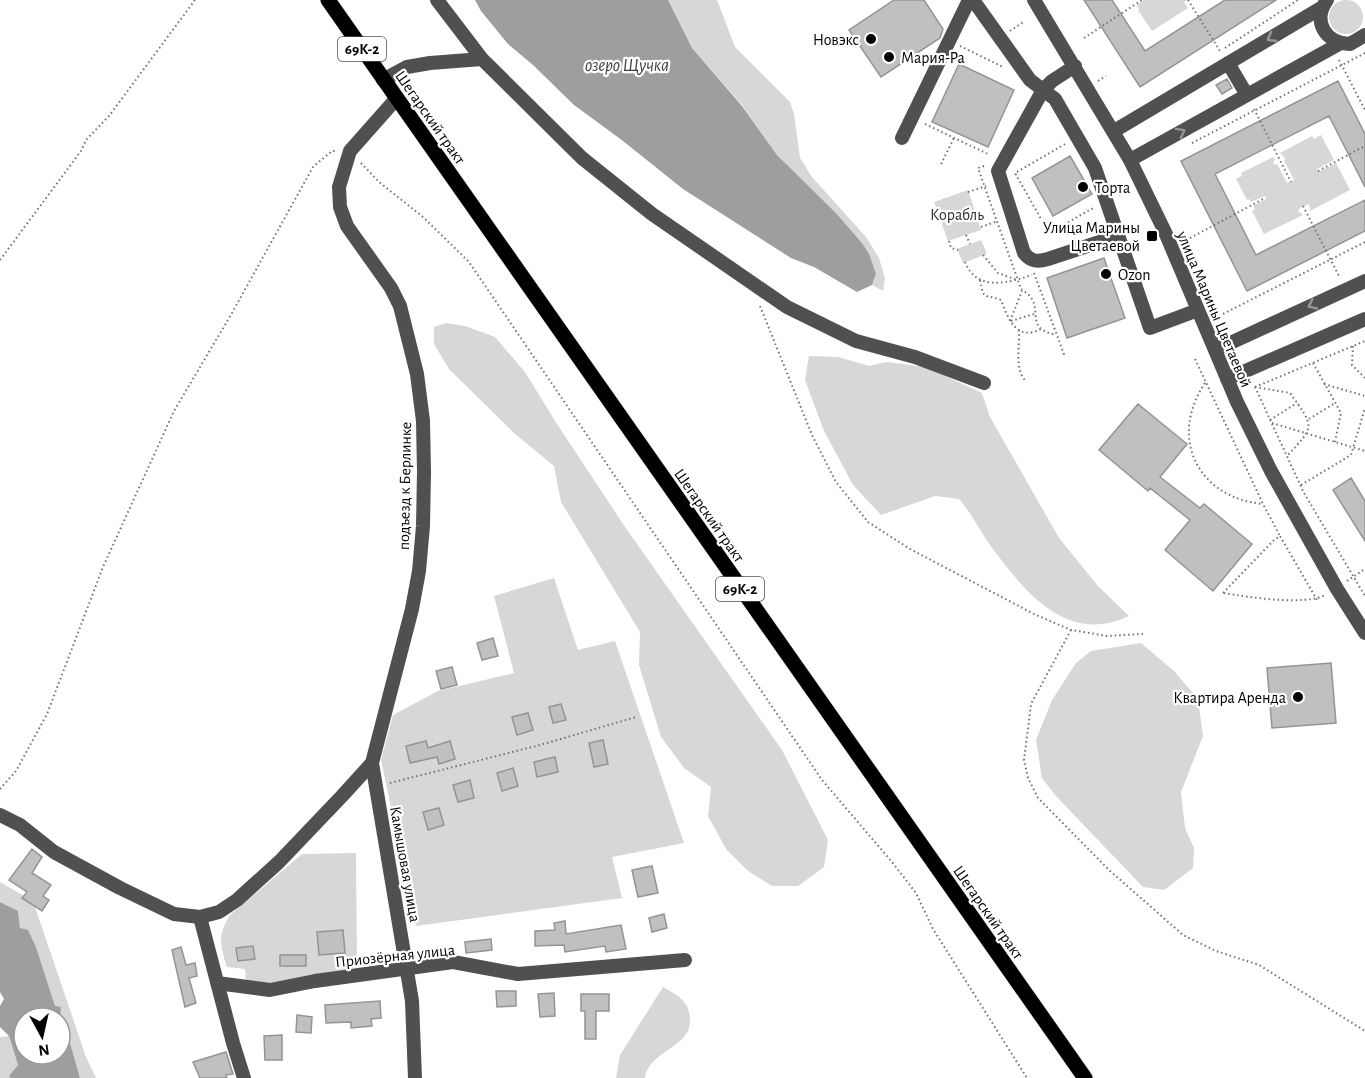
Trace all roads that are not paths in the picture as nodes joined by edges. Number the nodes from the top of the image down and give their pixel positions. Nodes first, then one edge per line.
1 (328, 0) edge
2 (437, 0) edge
3 (971, 0) edge
4 (1034, 0) edge
5 (1324, 4) edge
6 (1337, 46) junction
7 (1363, 46) edge
8 (482, 59) junction
9 (1228, 63) junction
10 (1075, 66) junction
11 (383, 80) junction
12 (1043, 90) junction
13 (1247, 95) junction
14 (396, 99) junction
15 (1114, 131) junction
16 (902, 138) dead end
17 (1130, 160) junction
18 (1118, 236) junction
19 (1365, 281) edge
20 (1198, 310) junction
21 (1365, 319) edge
22 (1215, 350) junction
23 (1227, 379) junction
24 (984, 383) dead end
25 (1365, 608) edge
26 (1352, 614) junction
27 (1365, 633) edge
28 (372, 763) junction
29 (0, 815) edge
30 (200, 917) junction
31 (685, 960) dead end
32 (408, 967) junction
33 (217, 982) junction
34 (244, 1078) edge
35 (415, 1078) edge
36 (1085, 1078) edge

1 - 11 main road, Шегарский тракт / 69К-2
2 - 8 street
3 - 12 street
3 - 16 street
4 - 10 street, улица Марины Цветаевой
5 - 6 street
5 -> 9 street
6 - 7 street
6 - 13 street
8 - 11 street
8 - 24 street
9 - 13 street
9 - 15 street
10 - 12 street
10 - 15 street, улица Марины Цветаевой
11 - 14 main road, Шегарский тракт / 69К-2
12 - 18 street
12 - 18 street
17 -> 13 street
14 - 28 street, подъезд к Берлинке
14 - 36 main road, Шегарский тракт / 69К-2
15 - 17 street, улица Марины Цветаевой
17 - 20 street, улица Марины Цветаевой
18 - 20 street
19 -> 22 street
20 - 22 street, улица Марины Цветаевой
21 - 23 street
22 - 23 street, улица Марины Цветаевой
23 - 26 street, улица Марины Цветаевой
25 - 26 street
26 - 27 street, улица Марины Цветаевой
28 - 30 street
28 - 32 street, Камышовая улица
29 - 30 street
30 - 33 street
31 - 32 street, Приозёрная улица
32 - 33 street, Приозёрная улица
32 - 35 street, Камышовая улица
33 - 34 street

